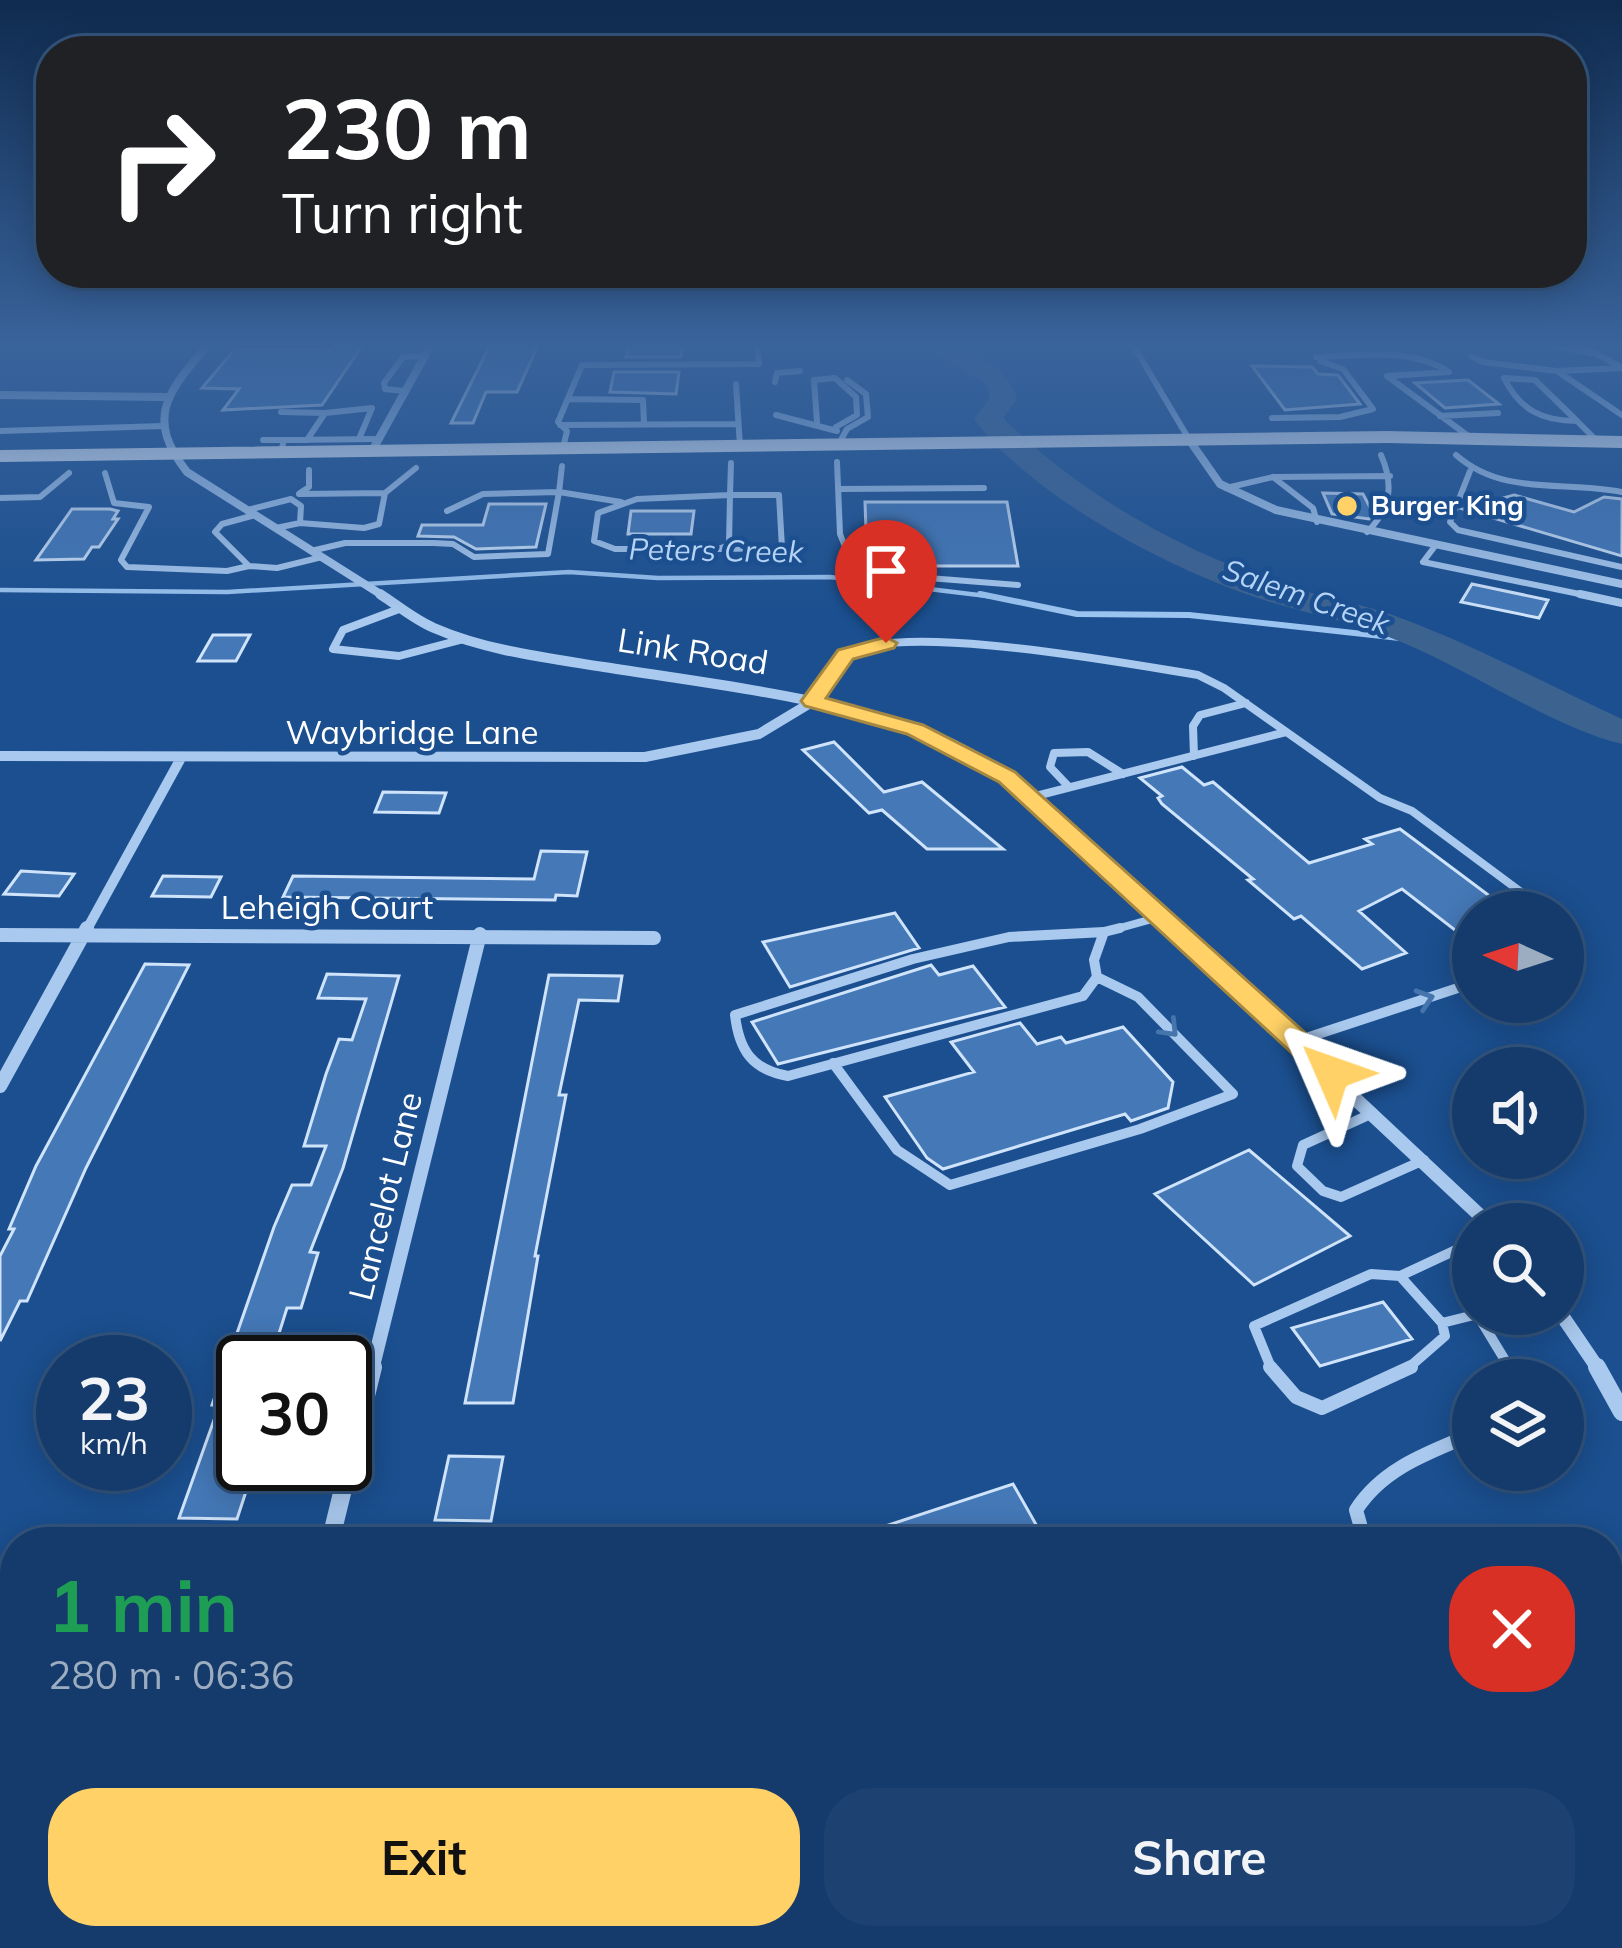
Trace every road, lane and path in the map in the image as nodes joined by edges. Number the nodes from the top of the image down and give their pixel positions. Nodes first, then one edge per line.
1 (165, 434) edge
2 (311, 434) edge
3 (371, 434) edge
4 (377, 434) edge
5 (566, 434) edge
6 (737, 434) edge
7 (829, 434) edge
8 (845, 434) edge
9 (847, 434) edge
10 (1185, 434) edge
11 (1465, 434) edge
12 (1591, 434) edge
13 (1471, 438) junction
14 (263, 440) dead end
15 (307, 440) junction
16 (1598, 441) junction
17 (1622, 442) edge
18 (370, 443) junction
19 (839, 443) junction
20 (282, 446) junction
21 (1194, 449) junction
22 (977, 452) junction
23 (171, 454) junction
24 (735, 455) junction
25 (1381, 455) junction
26 (0, 456) edge
27 (1622, 456) edge
28 (562, 457) junction
29 (1463, 463) junction
30 (416, 468) junction
31 (309, 470) junction
32 (105, 472) junction
33 (187, 472) junction
34 (69, 473) junction
35 (0, 474) edge
36 (1390, 476) junction
37 (1274, 477) junction
38 (984, 488) dead end
39 (1226, 488) junction
40 (839, 489) junction
41 (1622, 491) edge
42 (559, 492) junction
43 (385, 493) junction
44 (295, 496) junction
45 (730, 497) junction
46 (0, 498) edge
47 (621, 502) junction
48 (447, 511) dead end
49 (252, 513) junction
50 (1317, 522) junction
51 (300, 523) junction
52 (276, 528) junction
53 (1367, 532) junction
54 (1436, 546) junction
55 (718, 549) junction
56 (311, 550) junction
57 (322, 557) junction
58 (249, 566) junction
59 (1622, 567) edge
60 (1622, 584) edge
61 (1018, 585) dead end
62 (1622, 603) edge
63 (399, 609) junction
64 (465, 639) junction
65 (812, 701) junction
66 (1246, 703) junction
67 (1286, 732) junction
68 (1194, 755) junction
69 (0, 756) edge
70 (181, 758) junction
71 (1123, 774) junction
72 (1071, 787) junction
73 (1032, 797) junction
74 (1519, 891) edge
75 (1163, 916) junction
76 (1103, 932) junction
77 (480, 934) junction
78 (0, 935) edge
79 (82, 935) junction
80 (654, 938) dead end
81 (1097, 977) junction
82 (1452, 990) edge
83 (1298, 1041) junction
84 (833, 1063) junction
85 (0, 1086) edge
86 (1374, 1113) junction
87 (1424, 1160) junction
88 (1468, 1203) edge
89 (1452, 1252) edge
90 (1400, 1276) junction
91 (1452, 1320) edge
92 (1442, 1323) junction
93 (1579, 1335) edge
94 (1614, 1377) edge
95 (1622, 1412) edge
96 (1452, 1443) edge
97 (334, 1527) edge
98 (1361, 1527) edge

1 - 23 street, Link Road
2 - 15 lane
3 - 18 lane
4 - 18 street
5 - 28 lane
6 - 24 lane
7 - 19 lane
8 - 19 lane
9 - 19 lane
10 - 21 lane
11 - 13 lane
12 - 16 lane
13 - 16 main road
13 - 21 main road
14 - 20 lane
15 - 18 lane
15 - 20 lane
16 - 17 main road
18 - 20 main road
18 - 28 main road
19 - 22 main road
19 - 24 main road
19 - 40 lane
20 - 23 main road
21 - 22 main road
21 - 22 main road
21 - 25 main road
21 - 39 street
23 - 26 main road
23 - 33 street, Link Road
24 - 28 main road
24 - 45 lane
25 - 29 main road
25 - 36 lane
27 - 29 main road
28 - 30 main road
28 - 42 lane
29 - 41 lane
29 - 59 lane
30 - 31 main road
30 - 43 lane
31 - 33 main road
31 - 44 lane
32 - 33 main road
32 - 34 main road
32 - 58 lane
33 - 49 street, Link Road
34 - 35 main road
34 - 46 lane
36 - 37 lane
36 - 53 lane
37 - 39 lane
37 - 50 lane
38 - 40 lane
39 - 50 street
40 - 61 lane
42 - 47 lane
42 - 48 lane
42 - 56 lane
43 - 44 lane
43 - 51 lane
44 - 49 lane
44 - 51 lane
45 - 47 lane
45 - 55 lane
45 - 55 lane
47 - 55 lane
49 - 52 street, Link Road
49 - 58 lane
50 - 53 street
51 - 52 lane
52 - 56 street, Link Road
53 - 54 street
54 - 60 street
54 - 62 lane
56 - 57 street, Link Road
57 - 58 lane
57 - 63 street, Link Road
63 - 64 street, Link Road
63 - 64 lane
64 - 65 street, Link Road
65 - 66 lane
65 - 70 street, Waybridge Lane
65 - 73 street, Link Road
66 - 67 lane
66 - 68 lane
67 - 68 lane
67 - 74 lane
68 - 71 lane
69 - 70 street, Waybridge Lane
70 - 79 street
71 - 72 lane
71 - 72 lane
72 - 73 lane
73 - 75 street, Link Road
75 - 76 lane
75 - 83 street, Link Road
76 - 81 lane
76 - 84 lane
77 - 79 street, Leheigh Court
77 - 80 street, Leheigh Court
77 - 97 street, Lancelot Lane
78 - 79 street, Leheigh Court
79 - 85 street
81 - 84 lane
81 -> 84 lane
83 -> 82 lane
83 - 86 street, Link Road
86 - 87 street, Link Road
86 - 87 lane
87 - 88 street, Link Road
89 - 90 lane
90 - 92 lane
90 - 92 lane
91 - 92 lane
93 - 94 street
94 - 95 street
96 - 98 lane

